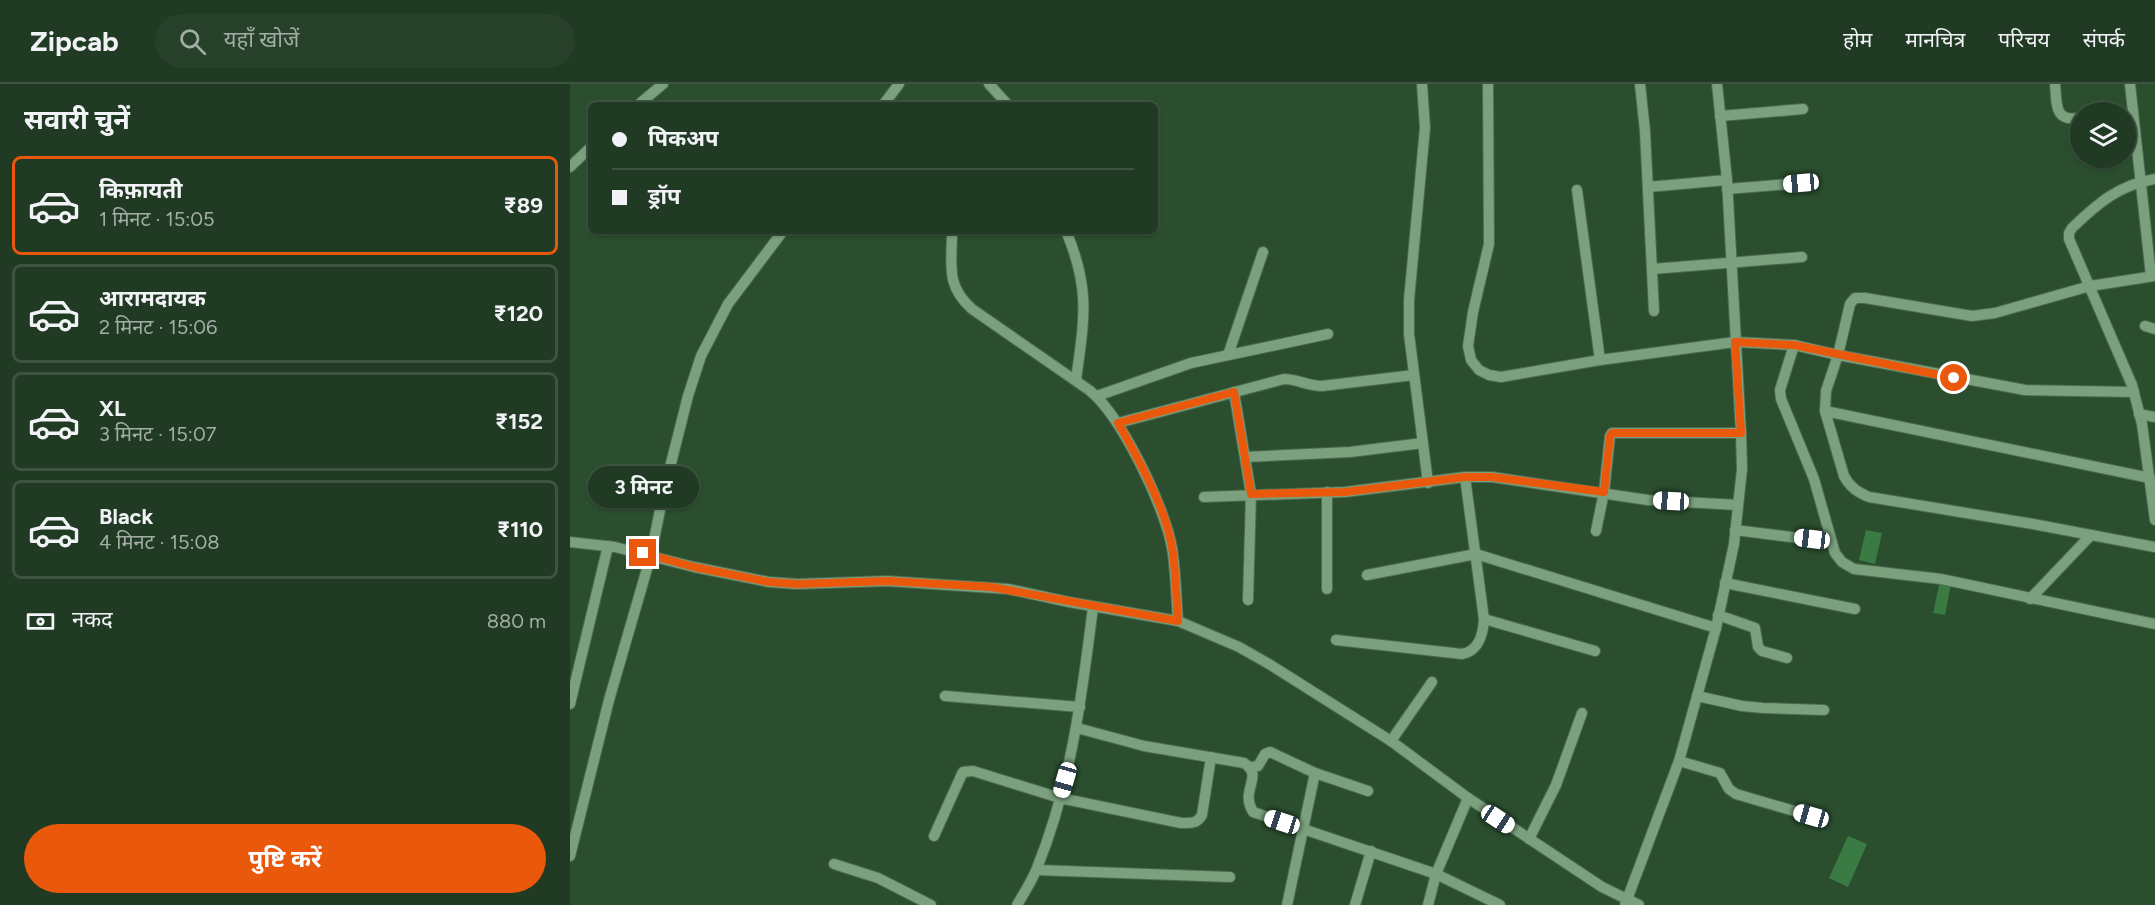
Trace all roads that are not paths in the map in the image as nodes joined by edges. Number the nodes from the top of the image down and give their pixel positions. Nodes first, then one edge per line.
1 (663, 84) edge
2 (899, 84) edge
3 (989, 84) edge
4 (1422, 84) edge
5 (1488, 84) edge
6 (1640, 84) edge
7 (1717, 84) edge
8 (2055, 84) edge
9 (2130, 84) edge
10 (642, 102) edge
11 (885, 102) edge
12 (1005, 102) edge
13 (2130, 102) edge
14 (1803, 109) dead end
15 (1720, 116) junction
16 (2070, 120) edge
17 (588, 150) edge
18 (2136, 153) edge
19 (570, 167) edge
20 (2155, 179) edge
21 (2140, 181) junction
22 (1801, 183) dead end
23 (1727, 185) junction
24 (1648, 187) junction
25 (1577, 190) dead end
26 (781, 234) edge
27 (952, 234) edge
28 (1067, 234) edge
29 (1263, 252) dead end
30 (1802, 257) dead end
31 (1731, 262) junction
32 (1652, 269) junction
33 (2153, 276) edge
34 (2090, 286) junction
35 (1654, 311) dead end
36 (1328, 334) dead end
37 (1735, 342) junction
38 (1794, 345) junction
39 (1228, 355) junction
40 (1838, 355) junction
41 (1600, 360) junction
42 (1414, 375) junction
43 (1076, 380) junction
44 (1234, 392) junction
45 (2134, 392) junction
46 (1097, 396) junction
47 (1825, 411) junction
48 (2139, 414) junction
49 (2155, 417) edge
50 (1118, 423) junction
51 (1741, 433) junction
52 (1423, 443) junction
53 (1246, 458) junction
54 (1465, 477) junction
55 (2150, 478) junction
56 (1428, 483) junction
57 (1327, 492) junction
58 (1604, 492) junction
59 (1251, 494) junction
60 (1204, 496) dead end
61 (1738, 505) junction
62 (2155, 520) edge
63 (1735, 530) junction
64 (1596, 531) dead end
65 (2091, 535) junction
66 (570, 542) edge
67 (1832, 542) junction
68 (612, 546) junction
69 (2155, 547) edge
70 (647, 554) junction
71 (1476, 554) junction
72 (1367, 575) dead end
73 (1725, 583) junction
74 (1327, 589) dead end
75 (2030, 599) junction
76 (1248, 600) dead end
77 (1093, 607) junction
78 (1855, 609) dead end
79 (1718, 615) junction
80 (1484, 619) junction
81 (1178, 621) junction
82 (2155, 624) edge
83 (1716, 628) junction
84 (1336, 640) dead end
85 (1595, 651) dead end
86 (1787, 658) dead end
87 (1432, 681) dead end
88 (945, 696) dead end
89 (1697, 696) junction
90 (570, 704) edge
91 (1080, 707) junction
92 (1824, 710) dead end
93 (1582, 713) dead end
94 (1077, 728) junction
95 (1391, 741) junction
96 (1211, 757) junction
97 (1679, 762) junction
98 (1251, 767) junction
99 (1315, 773) junction
100 (1368, 790) dead end
101 (1060, 798) junction
102 (1468, 798) junction
103 (1811, 816) dead end
104 (1303, 829) junction
105 (934, 836) dead end
106 (1529, 839) junction
107 (1371, 852) junction
108 (570, 856) edge
109 (834, 864) dead end
110 (1037, 870) junction
111 (1436, 874) junction
112 (1230, 878) dead end
113 (1626, 903) edge
114 (931, 905) edge
115 (1017, 905) edge
116 (1287, 905) edge
117 (1355, 905) edge
118 (1428, 905) edge
119 (1500, 905) edge
120 (1639, 905) edge

1 - 10 street
2 - 11 street
3 - 12 street
4 - 42 street
5 - 41 street
6 - 24 street
7 - 15 street
8 - 16 street
9 - 13 street
14 - 15 street
15 - 23 street
17 - 19 street
18 - 21 street
20 - 21 street
21 - 33 street
21 - 34 street
22 - 23 street
23 - 24 street
23 - 31 street
24 - 32 street
25 - 41 street
26 - 70 street
27 - 43 street
28 - 43 street
29 - 39 street
30 - 31 street
31 - 32 street
31 - 37 street
32 - 35 street
33 - 34 street
34 - 40 street
34 - 45 street
36 - 39 street
37 - 38 street
37 - 41 street
37 - 51 street
38 - 40 street
38 - 67 street
39 - 46 street
40 - 45 street
40 - 47 street
42 - 44 street
42 - 52 street
43 - 46 street
44 - 50 street
44 - 53 street
45 - 48 street
46 - 50 street
47 - 55 street
47 - 65 street
48 - 49 street
48 - 55 street
50 - 81 street
51 - 58 street
51 - 61 street
52 - 53 street
52 - 56 street
53 - 59 street
54 - 56 street
54 - 58 street
54 - 71 street
55 - 62 street
56 - 57 street
57 - 59 street
57 - 74 street
58 - 61 street
58 - 64 street
59 - 60 street
59 - 76 street
61 - 63 street
63 - 67 street
63 - 73 street
65 - 69 street
65 - 75 street
66 - 68 street
67 - 75 street
68 - 70 street
68 - 90 street
70 - 77 street
70 - 108 street
71 - 72 street
71 - 80 street
71 - 83 street
73 - 78 street
73 - 79 street
75 - 82 street
77 - 81 street
77 - 91 street
79 - 83 street
79 - 86 street
80 - 84 street
80 - 85 street
81 - 95 street
83 - 89 street
87 - 95 street
88 - 91 street
89 - 92 street
89 - 97 street
91 - 94 street
93 - 106 street
94 - 96 street
94 - 101 street
95 - 102 street
96 - 98 street
96 - 101 street
97 - 103 street
97 - 113 street
98 - 99 street
98 - 104 street
99 - 100 street
99 - 104 street
101 - 105 street
101 - 110 street
102 - 106 street
102 - 111 street
104 - 107 street
104 - 116 street
106 - 113 street
107 - 111 street
107 - 117 street
109 - 114 street
110 - 112 street
110 - 115 street
111 - 118 street
111 - 119 street
113 - 120 street

